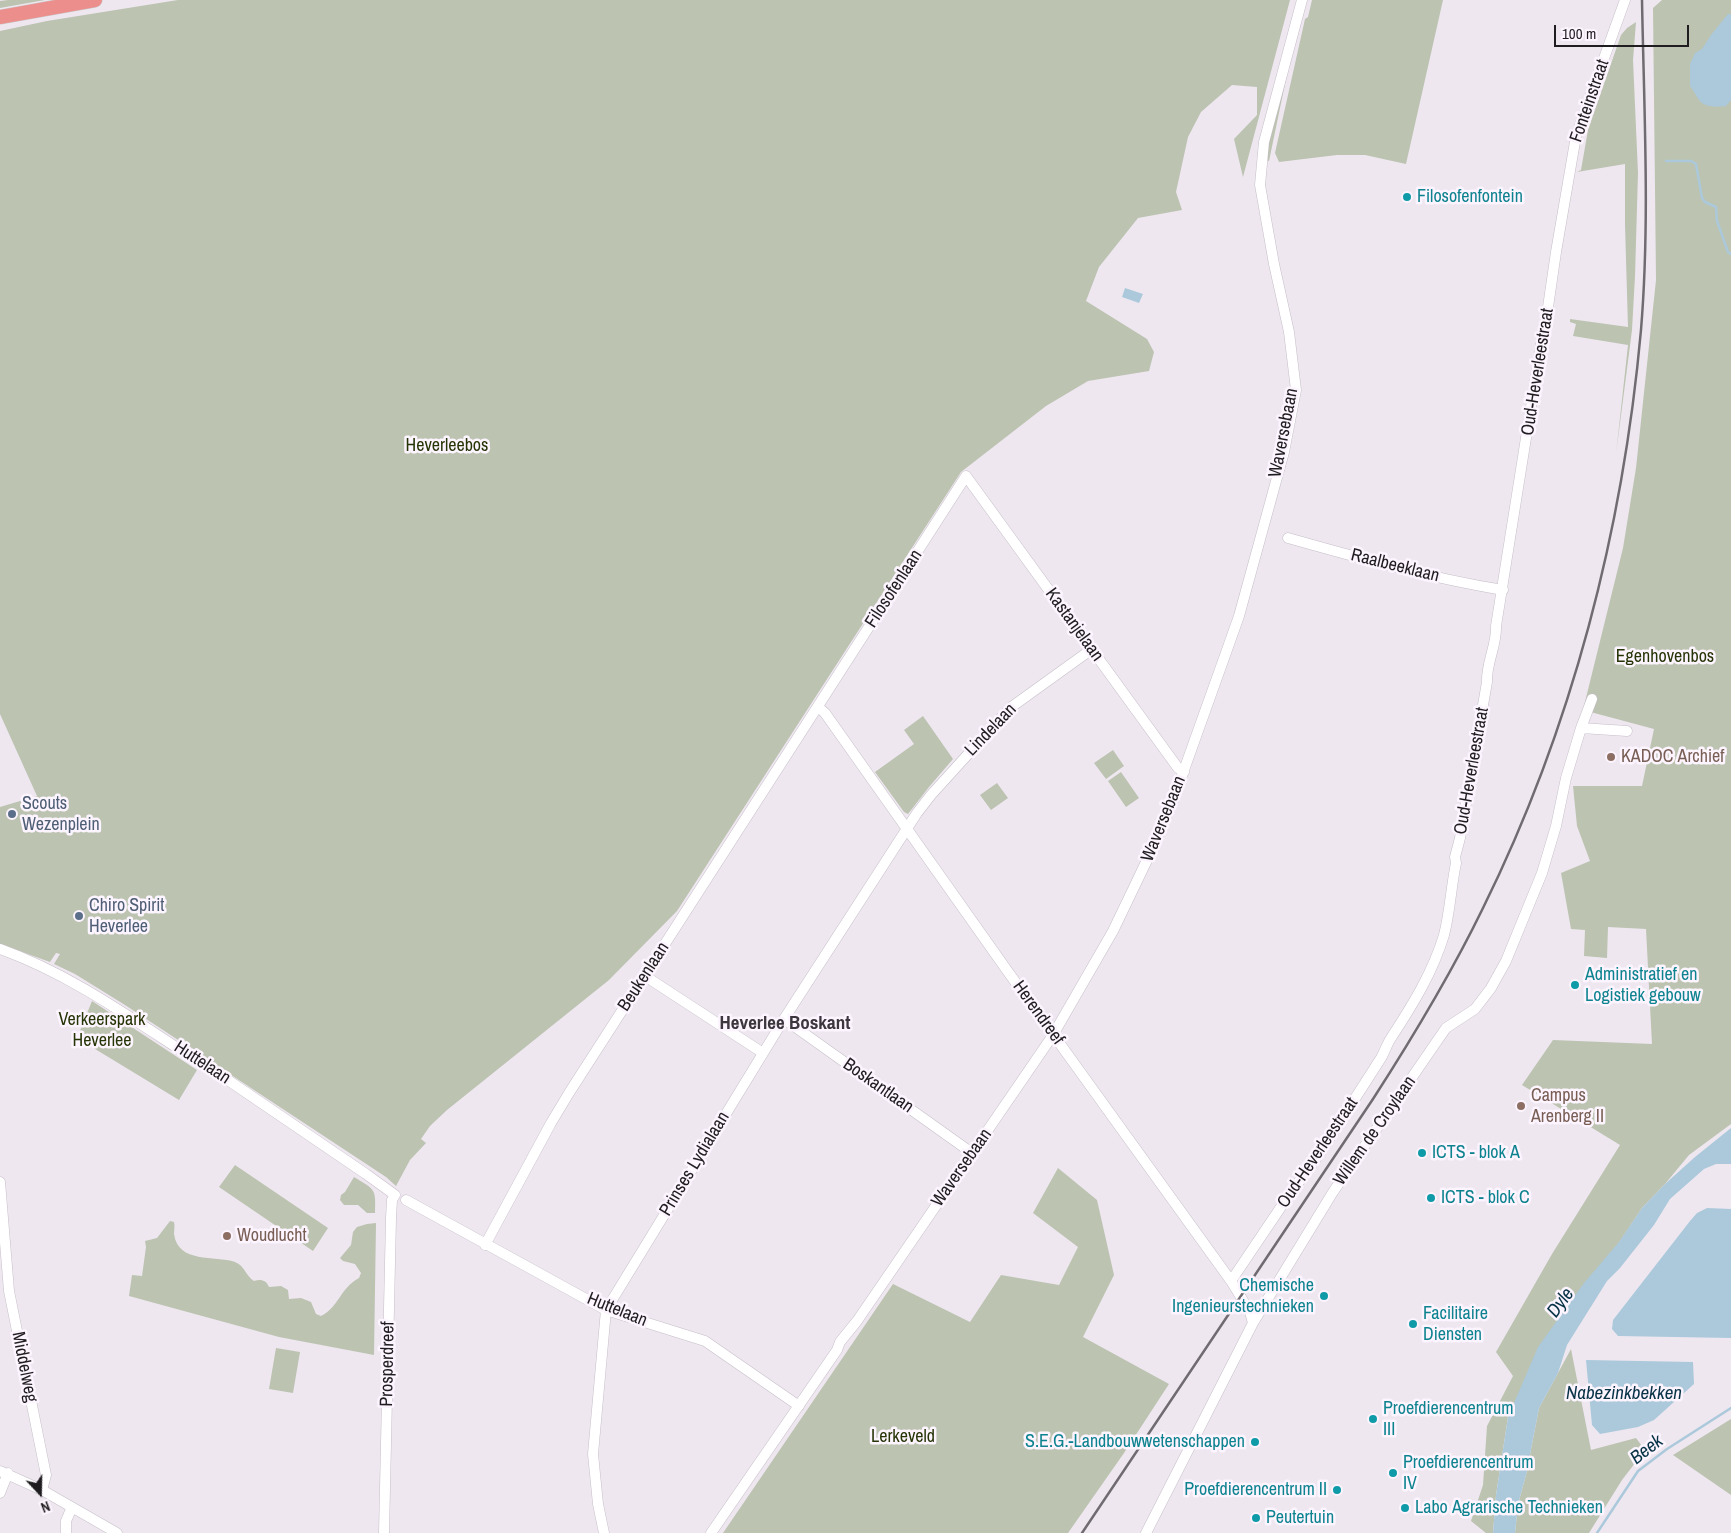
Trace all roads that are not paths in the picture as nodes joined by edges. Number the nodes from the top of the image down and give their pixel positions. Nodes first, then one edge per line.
1 (95, 0) edge
2 (1302, 0) edge
3 (1625, 0) edge
4 (0, 17) edge
5 (1564, 205) joint
6 (966, 476) joint
7 (1288, 538) dead end
8 (1503, 590) junction
9 (1092, 649) junction
10 (1592, 699) dead end
11 (817, 708) junction
12 (1581, 728) junction
13 (1627, 731) dead end
14 (1184, 772) junction
15 (907, 829) junction
16 (0, 949) edge
17 (645, 976) junction
18 (784, 1019) junction
19 (1053, 1035) junction
20 (763, 1053) junction
21 (972, 1153) junction
22 (0, 1182) edge
23 (395, 1195) joint
24 (406, 1200) dead end
25 (485, 1244) junction
26 (1231, 1281) junction
27 (5, 1291) edge
28 (606, 1310) junction
29 (1253, 1323) junction
30 (798, 1406) junction
31 (4, 1472) edge
32 (42, 1490) junction
33 (0, 1493) edge
34 (72, 1507) junction
35 (66, 1533) edge
36 (117, 1533) edge
37 (384, 1533) edge
38 (604, 1533) edge
39 (711, 1533) edge
40 (1146, 1533) edge

1 - 4 highway
2 - 14 street, Waversebaan
3 - 5 street, Fonteinstraat
5 - 8 street, Oud-Heverleestraat
6 - 9 street, Kastanjelaan
6 - 11 street, Filosofenlaan
7 - 8 street, Raalbeeklaan
8 - 26 street, Oud-Heverleestraat
9 - 14 street, Kastanjelaan
9 - 15 street, Lindelaan
10 - 12 street, Willem de Croylaan
11 - 15 street, Herendreef
11 - 17 street, Beukenlaan
12 - 13 street
12 - 29 street, Willem de Croylaan
14 - 19 street, Waversebaan
15 - 18 street, Prinses Lydialaan
15 - 19 street, Herendreef
16 - 23 street, Huttelaan
17 - 20 street
17 - 25 street, Beukenlaan
18 - 20 street, Prinses Lydialaan
18 - 21 street, Boskantlaan
19 - 21 street, Waversebaan
19 - 26 street, Herendreef
20 - 28 street, Prinses Lydialaan
21 - 30 street, Waversebaan
22 - 27 street, Middelweg
23 - 37 street, Prosperdreef
24 - 25 street, Huttelaan
25 - 28 street, Huttelaan
26 - 29 street, Herendreef
27 - 32 street, Middelweg
28 - 30 street, Huttelaan
28 - 38 street, Prinses Lydialaan
29 - 40 street, Willem de Croylaan
30 - 39 street, Waversebaan
31 - 32 street
31 - 33 street
32 - 34 street
34 - 35 street
34 - 36 street

